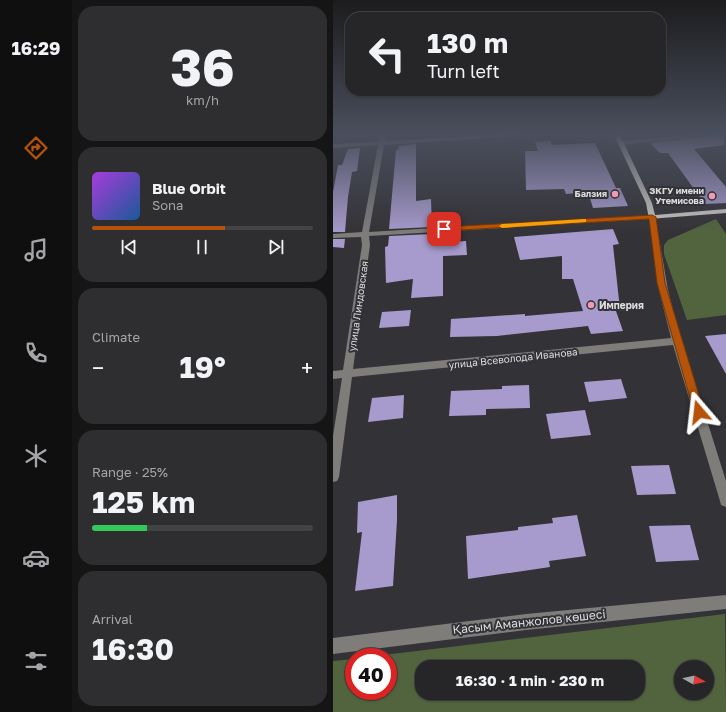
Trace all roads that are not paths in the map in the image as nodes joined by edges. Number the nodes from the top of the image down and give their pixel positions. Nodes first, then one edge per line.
1 (377, 168) edge
2 (633, 168) edge
3 (726, 211) edge
4 (652, 217) junction
5 (365, 234) junction
6 (333, 236) edge
7 (677, 341) junction
8 (349, 374) junction
9 (333, 376) edge
10 (333, 478) edge
11 (723, 482) edge
12 (726, 501) edge
13 (726, 602) edge
14 (333, 646) edge

1 - 5 street, улица Линдовская
2 - 4 main road
3 - 4 main road
4 - 5 street
4 - 7 street
5 - 6 street
5 - 8 street, улица Линдовская
7 - 8 street, улица Всеволода Иванова
7 - 11 street
8 - 9 street, улица Всеволода Иванова
8 - 10 street, улица Линдовская
11 - 12 street
13 - 14 street, Қасым Аманжолов көшесі

